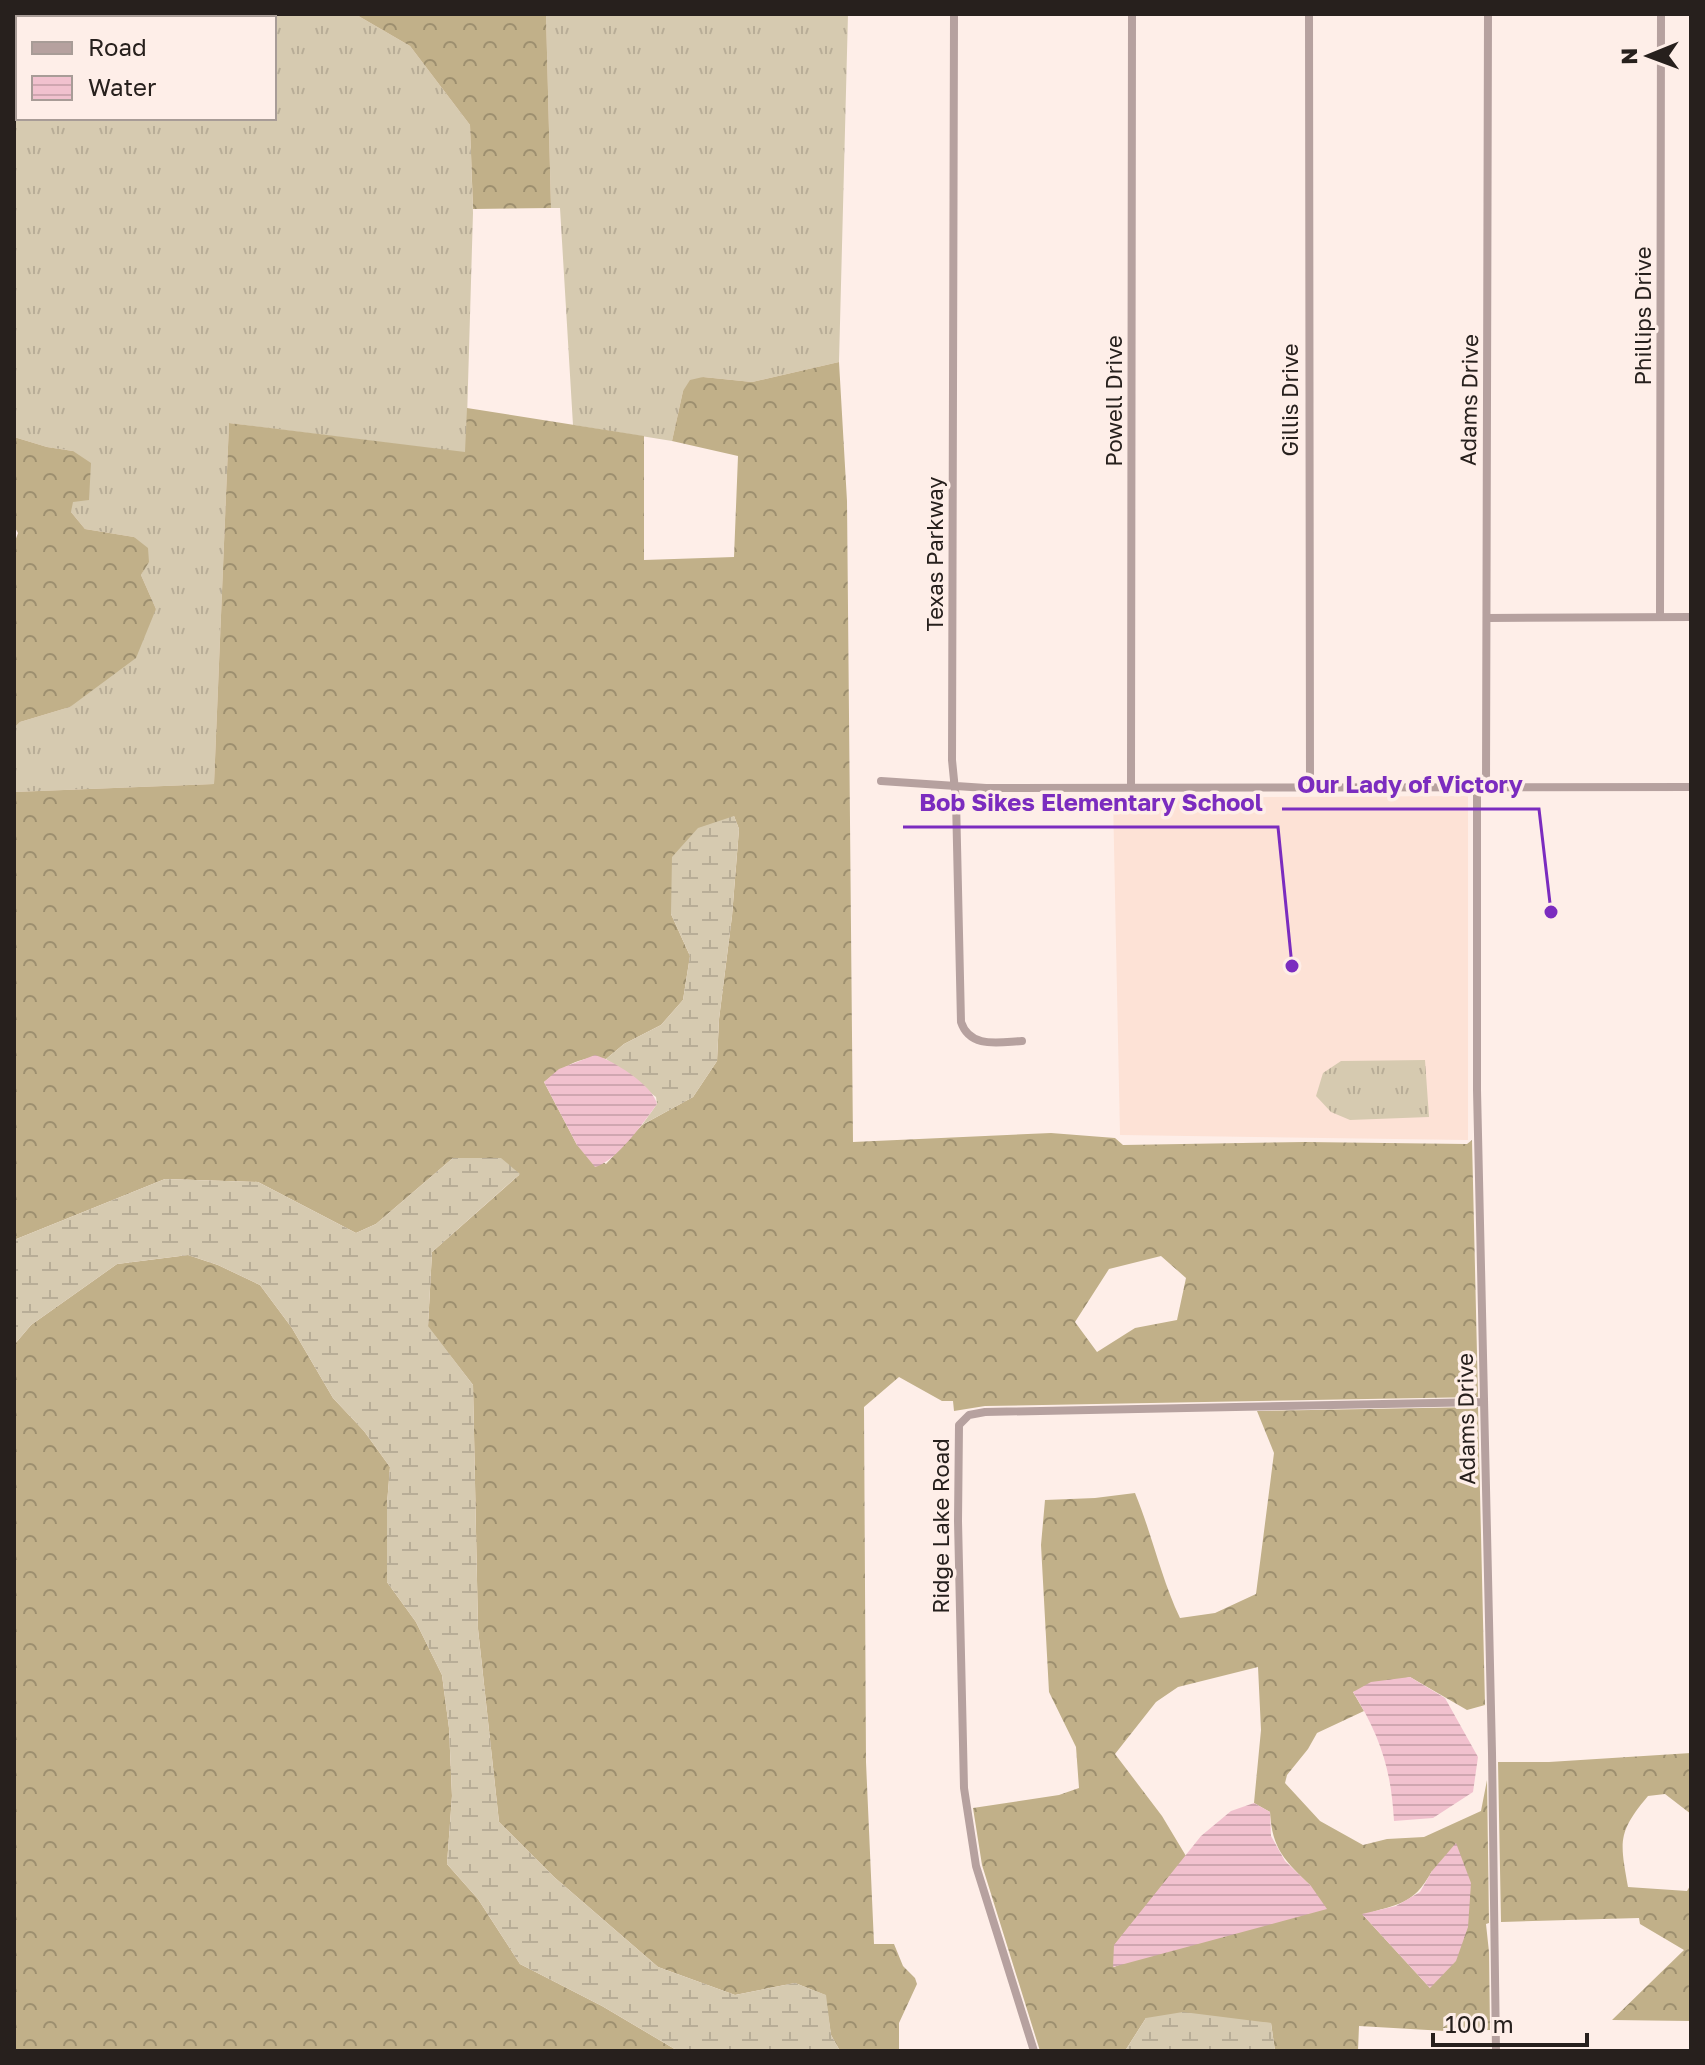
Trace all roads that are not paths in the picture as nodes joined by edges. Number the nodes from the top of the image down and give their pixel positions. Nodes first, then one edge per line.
1 (954, 14) edge
2 (1132, 14) edge
3 (1309, 14) edge
4 (1488, 14) edge
5 (1661, 14) edge
6 (1660, 617) junction
7 (1691, 617) edge
8 (1487, 618) junction
9 (881, 781) dead end
10 (955, 785) junction
11 (1310, 785) junction
12 (1482, 786) junction
13 (1691, 787) edge
14 (1131, 788) junction
15 (1022, 1041) dead end
16 (1484, 1402) junction
17 (1034, 2051) edge
18 (1496, 2051) edge

1 - 10 street, Texas Parkway
2 - 14 street, Powell Drive
3 - 11 street, Gillis Drive
4 - 8 street, Adams Drive
5 - 6 street, Phillips Drive
6 - 7 street
6 - 8 street
8 - 12 street, Adams Drive
9 - 10 street
10 - 14 street
10 - 15 street, Texas Parkway
11 - 12 street
11 - 14 street
12 - 13 street
12 - 16 street, Adams Drive
16 - 17 street, Ridge Lake Road
16 - 18 street, Adams Drive

